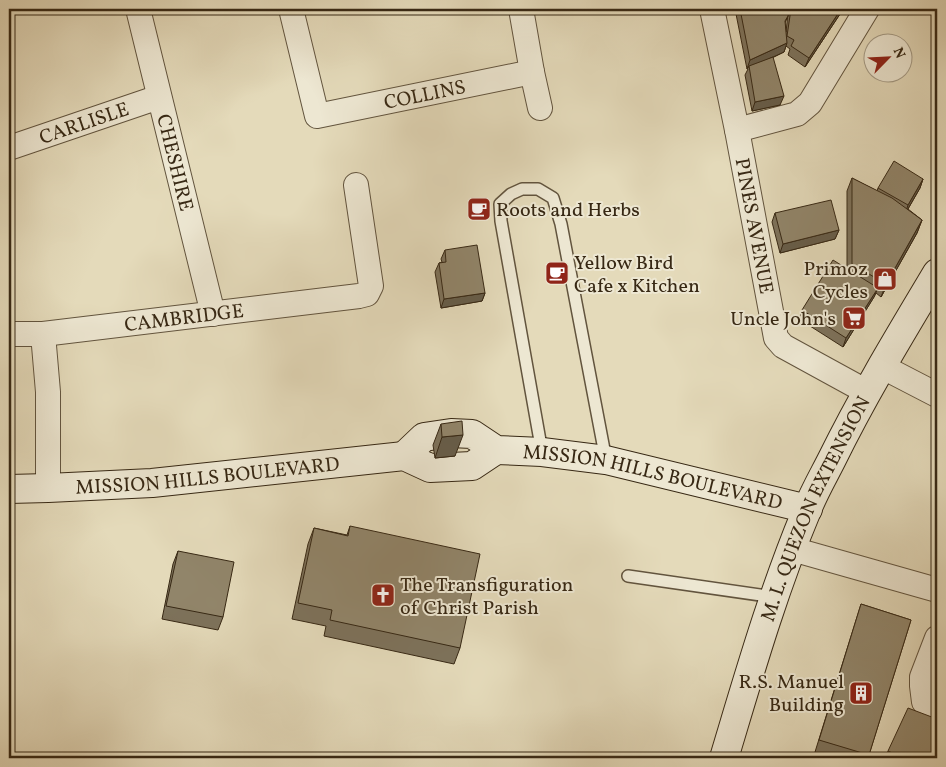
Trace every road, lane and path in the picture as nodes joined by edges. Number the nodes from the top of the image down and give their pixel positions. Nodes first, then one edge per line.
1 (138, 9) edge
2 (291, 9) edge
3 (521, 9) edge
4 (712, 9) edge
5 (867, 9) edge
6 (532, 72) junction
7 (159, 96) junction
8 (540, 108) dead end
9 (737, 130) junction
10 (9, 148) edge
11 (356, 185) dead end
12 (937, 273) edge
13 (213, 314) junction
14 (9, 334) edge
15 (43, 334) junction
16 (881, 366) junction
17 (867, 392) junction
18 (937, 395) edge
19 (542, 452) junction
20 (606, 460) junction
21 (9, 488) edge
22 (48, 488) junction
23 (808, 509) junction
24 (792, 550) junction
25 (628, 576) dead end
26 (937, 590) edge
27 (774, 597) junction
28 (937, 638) edge
29 (937, 712) edge
30 (724, 758) edge

1 - 7 street, CHESHIRE
2 - 6 street, COLLINS
3 - 6 street
4 - 9 street, PINES AVENUE
5 - 9 street
6 - 8 street
7 - 10 street, CARLISLE
7 - 13 street, CHESHIRE
9 - 17 street, PINES AVENUE
11 - 13 street, CAMBRIDGE
12 - 16 street, M. L. QUEZON EXTENSION
13 - 15 street, CAMBRIDGE
14 - 15 street, CAMBRIDGE
15 - 22 street
16 - 17 street, M. L. QUEZON EXTENSION
16 - 18 street
17 - 23 street, M. L. QUEZON EXTENSION
19 - 20 street, MISSION HILLS BOULEVARD
19 - 20 lane
19 - 22 street, MISSION HILLS BOULEVARD
20 - 23 street, MISSION HILLS BOULEVARD
21 - 22 street, MISSION HILLS BOULEVARD
23 - 24 street, M. L. QUEZON EXTENSION
24 - 26 street
24 - 27 street, M. L. QUEZON EXTENSION
25 - 27 lane
27 - 30 street, M. L. QUEZON EXTENSION
28 - 29 street

